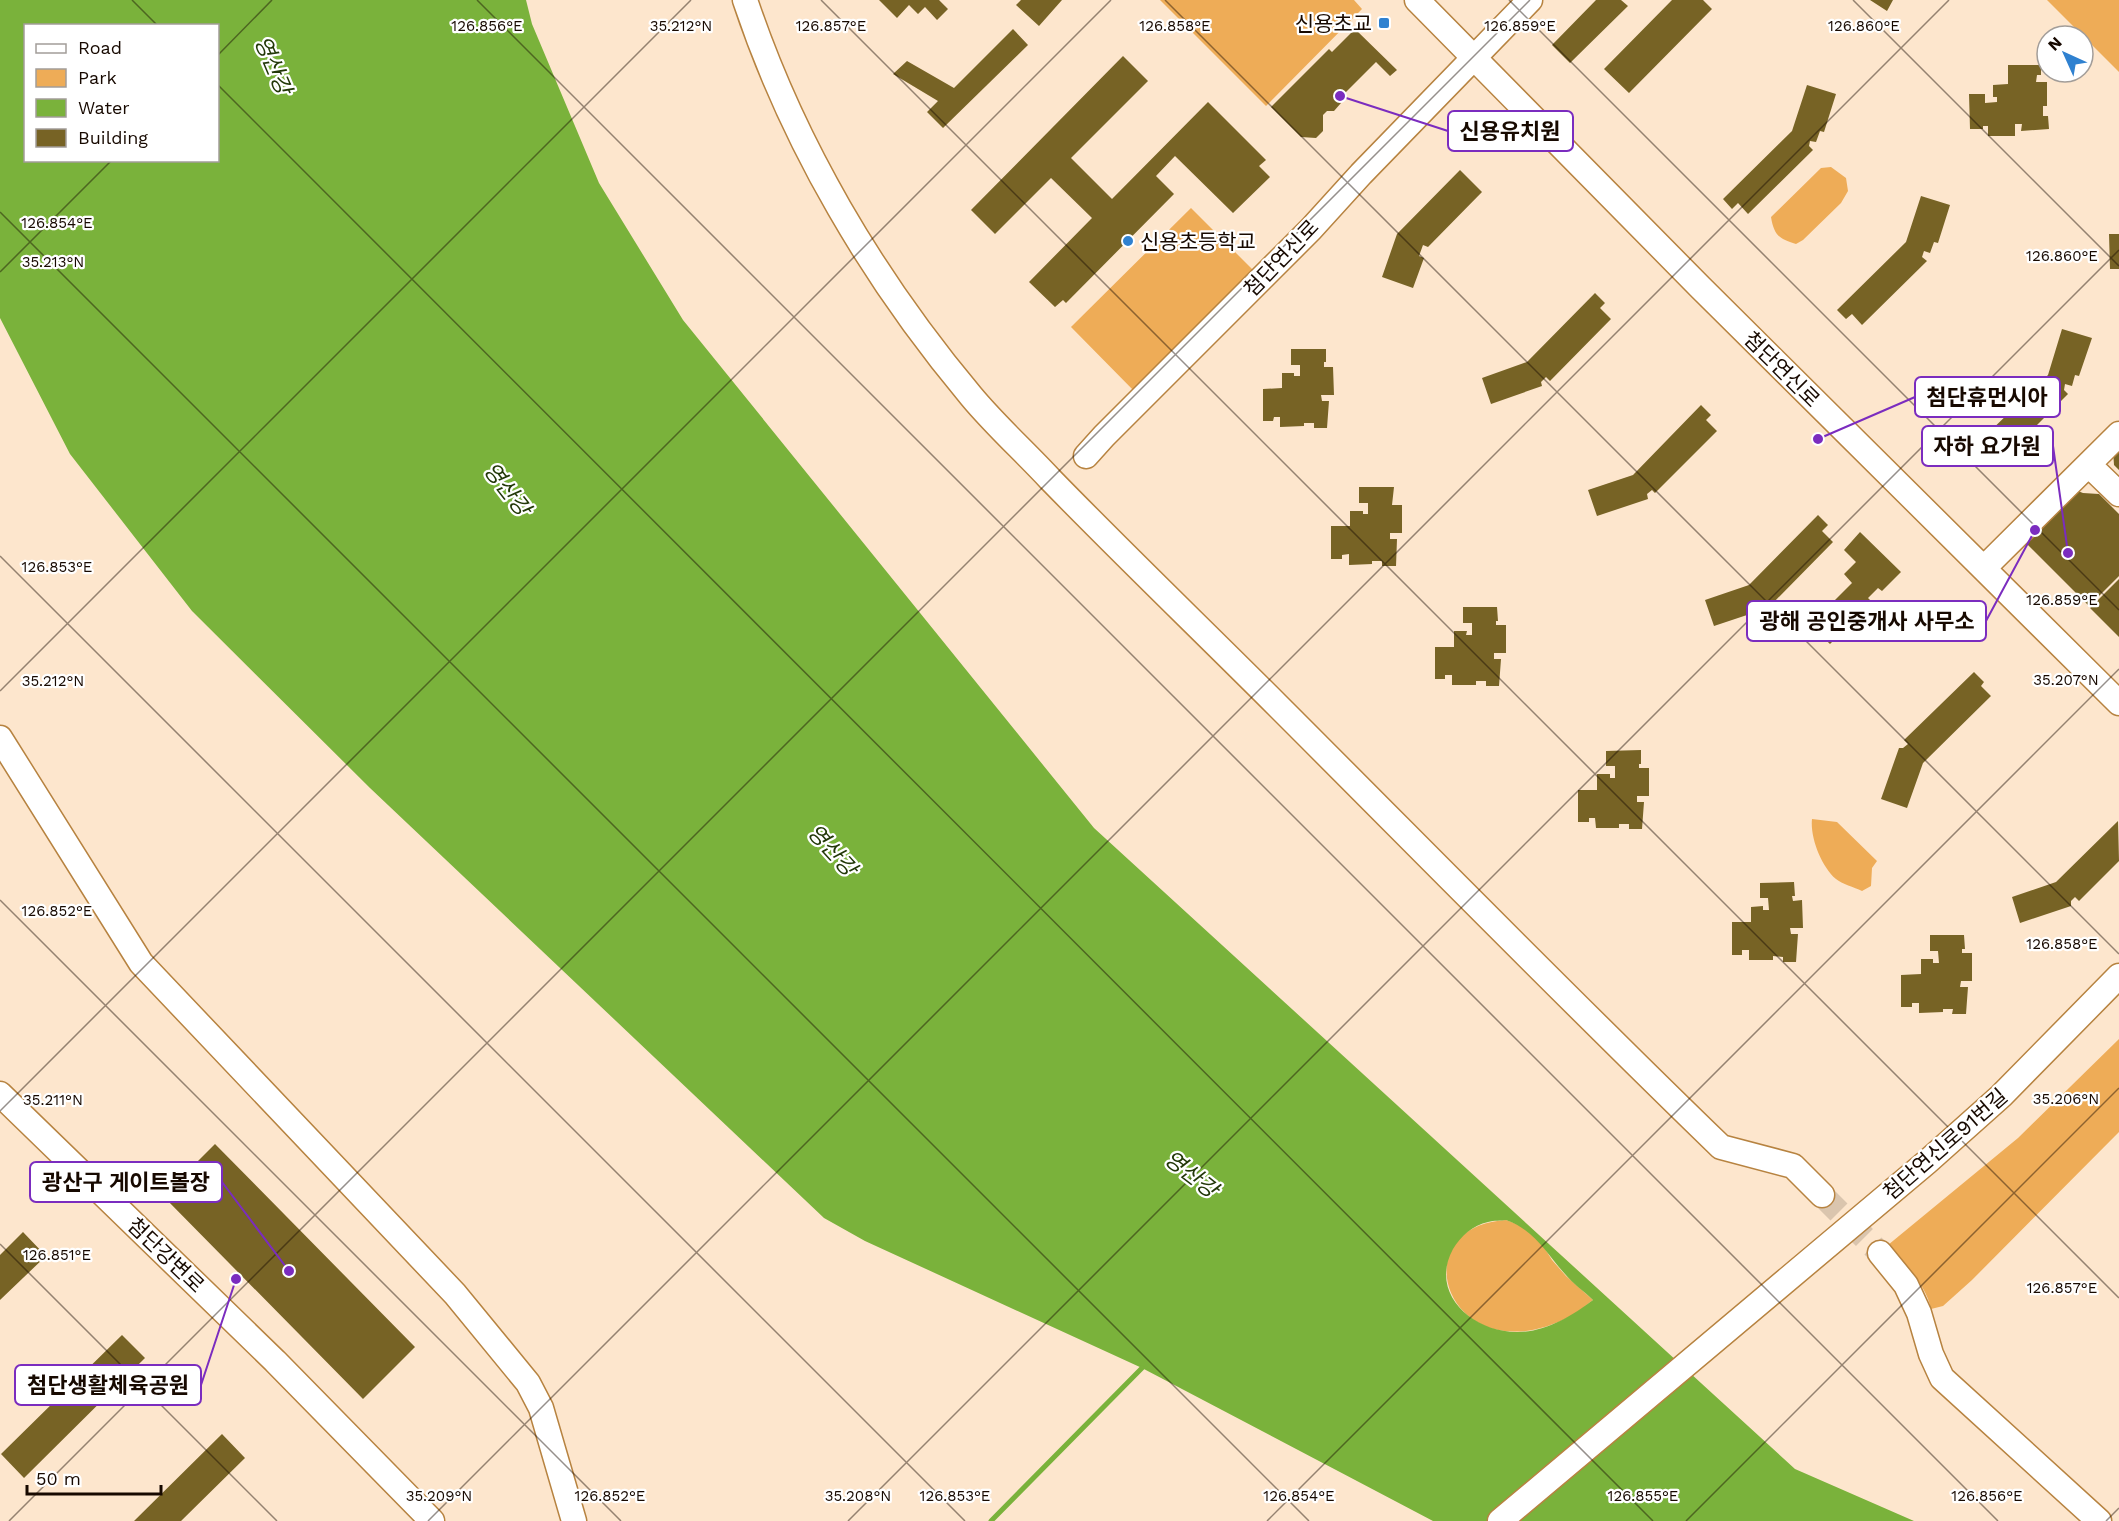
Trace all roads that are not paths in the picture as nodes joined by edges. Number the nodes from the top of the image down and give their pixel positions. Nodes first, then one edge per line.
1 (745, 0) edge
2 (1417, 0) edge
3 (1530, 0) edge
4 (1474, 58) junction
5 (2119, 434) edge
6 (1086, 456) dead end
7 (2089, 465) junction
8 (2119, 494) edge
9 (1984, 568) junction
10 (2119, 703) edge
11 (0, 738) edge
12 (2119, 976) edge
13 (0, 1094) edge
14 (1822, 1195) tunnel mouth
15 (1880, 1253) tunnel mouth
16 (432, 1521) edge
17 (574, 1521) edge
18 (1500, 1521) edge
19 (2099, 1521) edge

1 - 14 street
2 - 4 street, 첨단연신로
3 - 4 street
4 - 6 street, 첨단연신로
4 - 9 street, 첨단연신로
5 - 7 street
7 - 8 street
7 - 9 street
9 - 10 street, 첨단연신로
11 - 17 street
12 - 18 street, 첨단연신로91번길
13 - 16 street, 첨단강변로
15 - 19 street

